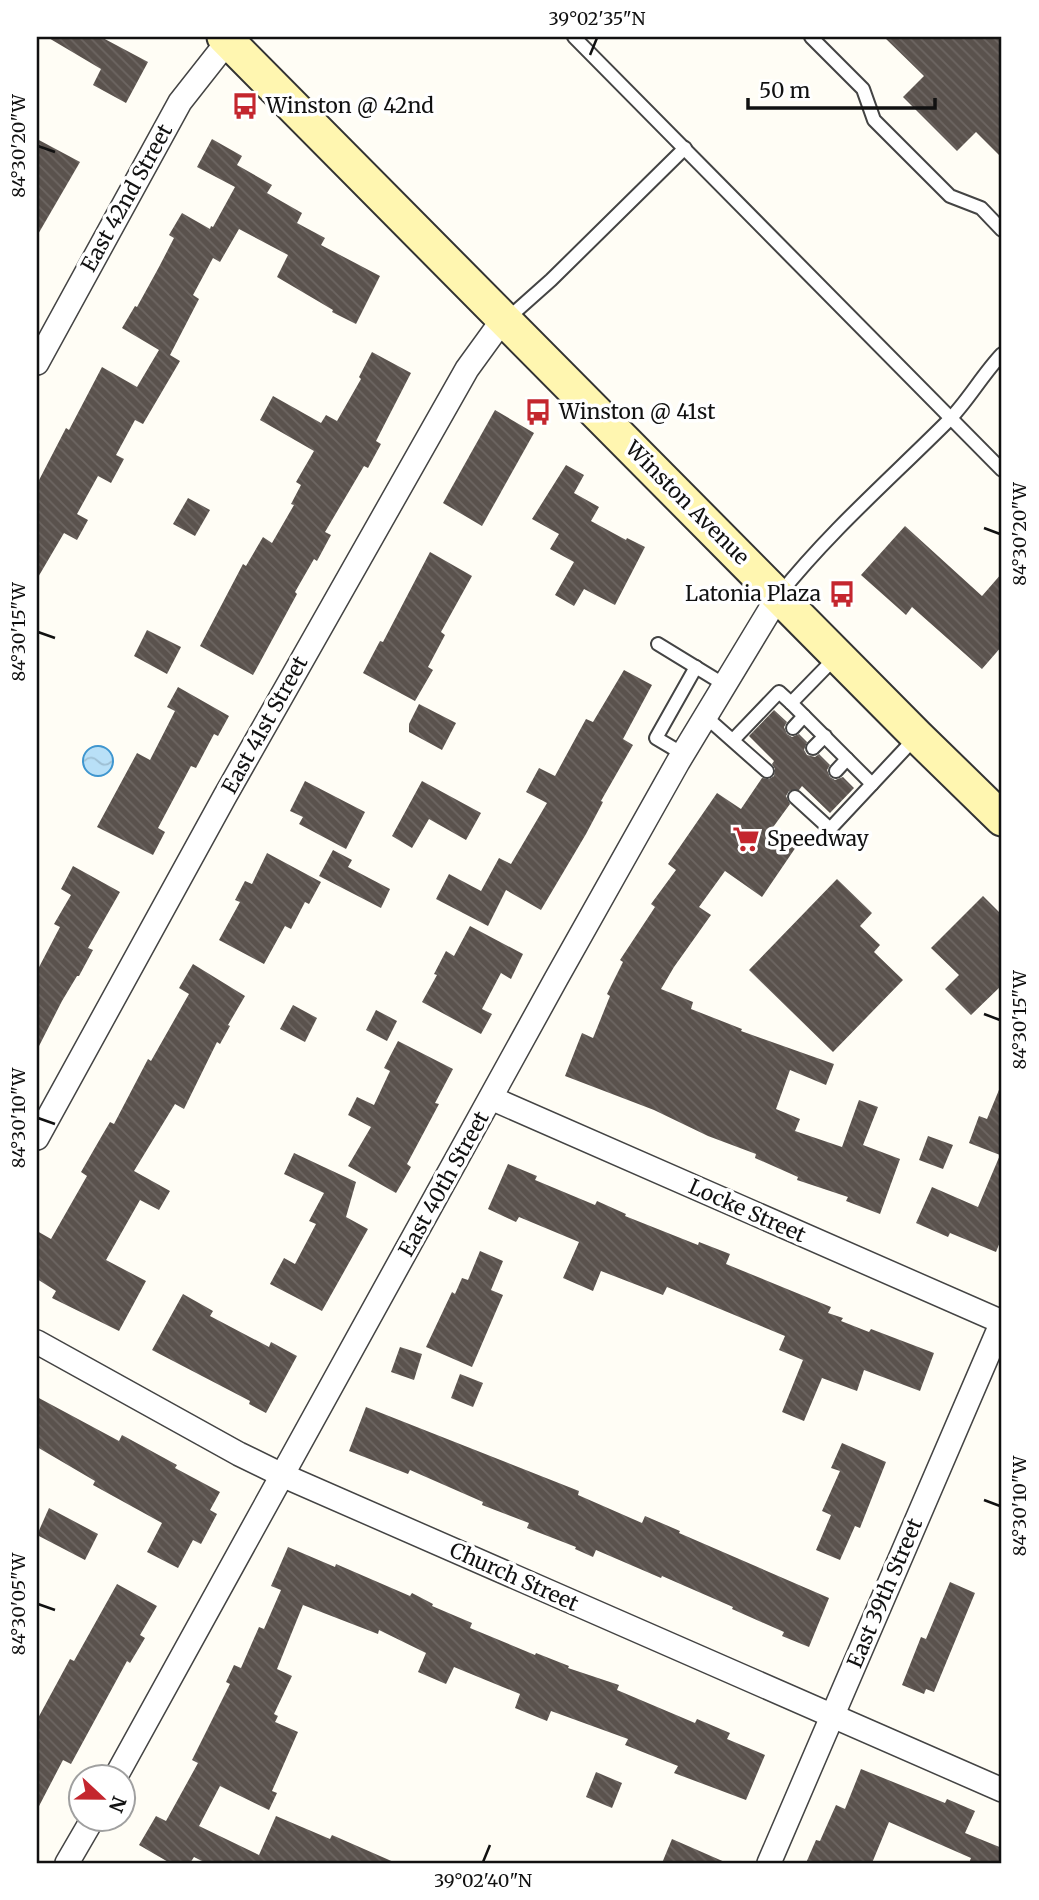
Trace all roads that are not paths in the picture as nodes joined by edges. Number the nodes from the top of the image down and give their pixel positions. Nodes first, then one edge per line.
1 (575, 37) edge
2 (811, 37) edge
3 (228, 38) edge
4 (685, 148) junction
5 (1002, 230) edge
6 (506, 320) junction
7 (1002, 354) edge
8 (37, 363) edge
9 (951, 419) junction
10 (1002, 470) edge
11 (779, 595) junction
12 (658, 644) dead end
13 (838, 656) junction
14 (696, 667) junction
15 (725, 685) junction
16 (791, 703) junction
17 (804, 716) junction
18 (706, 717) junction
19 (793, 728) dead end
20 (825, 736) junction
21 (917, 736) junction
22 (733, 740) junction
23 (813, 748) dead end
24 (683, 754) junction
25 (847, 759) junction
26 (764, 763) dead end
27 (836, 771) dead end
28 (872, 784) junction
29 (803, 799) dead end
30 (1002, 819) edge
31 (491, 1098) junction
32 (37, 1138) edge
33 (1002, 1322) edge
34 (37, 1342) edge
35 (282, 1475) junction
36 (832, 1716) junction
37 (122, 1764) edge
38 (1002, 1790) edge
39 (86, 1834) edge
40 (74, 1861) edge
41 (768, 1863) edge

1 - 4 lane
2 - 5 lane
3 - 6 main road, Winston Avenue
3 - 8 street, East 42nd Street
4 - 6 lane
4 - 9 lane
6 - 11 main road, Winston Avenue
6 - 32 street, East 41st Street
7 - 9 lane
9 - 10 lane
9 - 11 lane
11 - 13 main road, Winston Avenue
11 - 15 street, East 40th Street
12 - 14 lane
13 - 16 lane
13 - 21 main road, Winston Avenue
14 - 15 lane
14 - 24 lane
15 - 18 street, East 40th Street
16 - 17 lane
16 - 22 lane
17 - 19 lane
17 - 20 lane
18 - 22 lane
18 - 24 street, East 40th Street
20 - 23 lane
20 - 25 lane
21 - 28 lane
21 - 30 main road, Winston Avenue
22 - 26 lane
24 - 31 street, East 40th Street
25 - 27 lane
25 - 28 lane
28 - 29 lane
31 - 33 street, Locke Street
31 - 35 street, East 40th Street
33 - 36 street, East 39th Street
34 - 35 street, Church Street
35 - 36 street, Church Street
35 - 37 street, East 40th Street
36 - 38 street, Church Street
36 - 41 street, East 39th Street
39 - 40 street

